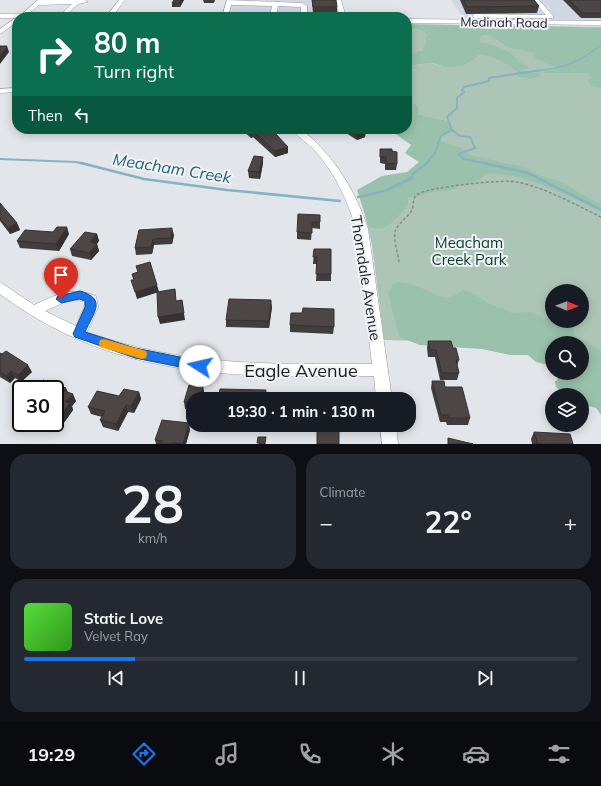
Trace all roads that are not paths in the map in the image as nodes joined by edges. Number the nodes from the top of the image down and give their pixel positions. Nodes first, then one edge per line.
1 (122, 0) edge
2 (338, 0) edge
3 (536, 0) edge
4 (229, 1) edge
5 (39, 2) edge
6 (77, 2) junction
7 (85, 2) dead end
8 (274, 11) edge
9 (304, 11) edge
10 (26, 12) edge
11 (66, 12) edge
12 (113, 12) edge
13 (226, 12) edge
14 (342, 12) edge
15 (0, 16) edge
16 (475, 16) dead end
17 (12, 17) edge
18 (495, 19) junction
19 (412, 21) edge
20 (12, 23) edge
21 (601, 24) edge
22 (0, 32) edge
23 (12, 90) edge
24 (0, 91) edge
25 (302, 134) edge
26 (0, 287) edge
27 (33, 311) junction
28 (79, 334) junction
29 (381, 370) junction
30 (383, 392) edge
31 (389, 432) edge
32 (390, 444) edge

1 - 12 street
2 - 14 street
3 - 18 street
4 - 8 street
4 - 13 street
5 - 6 street
5 - 10 street
6 - 7 street
6 - 11 street
8 - 9 street
15 - 17 main road
16 - 18 street
18 - 19 main road, Medinah Road
18 - 21 main road, Medinah Road
20 - 22 street
23 - 24 street
25 - 29 street, Thorndale Avenue
26 - 27 street, Eagle Avenue
27 - 28 street, Eagle Avenue
27 - 28 street
28 - 29 street, Eagle Avenue
29 - 30 street, Thorndale Avenue
31 - 32 street

